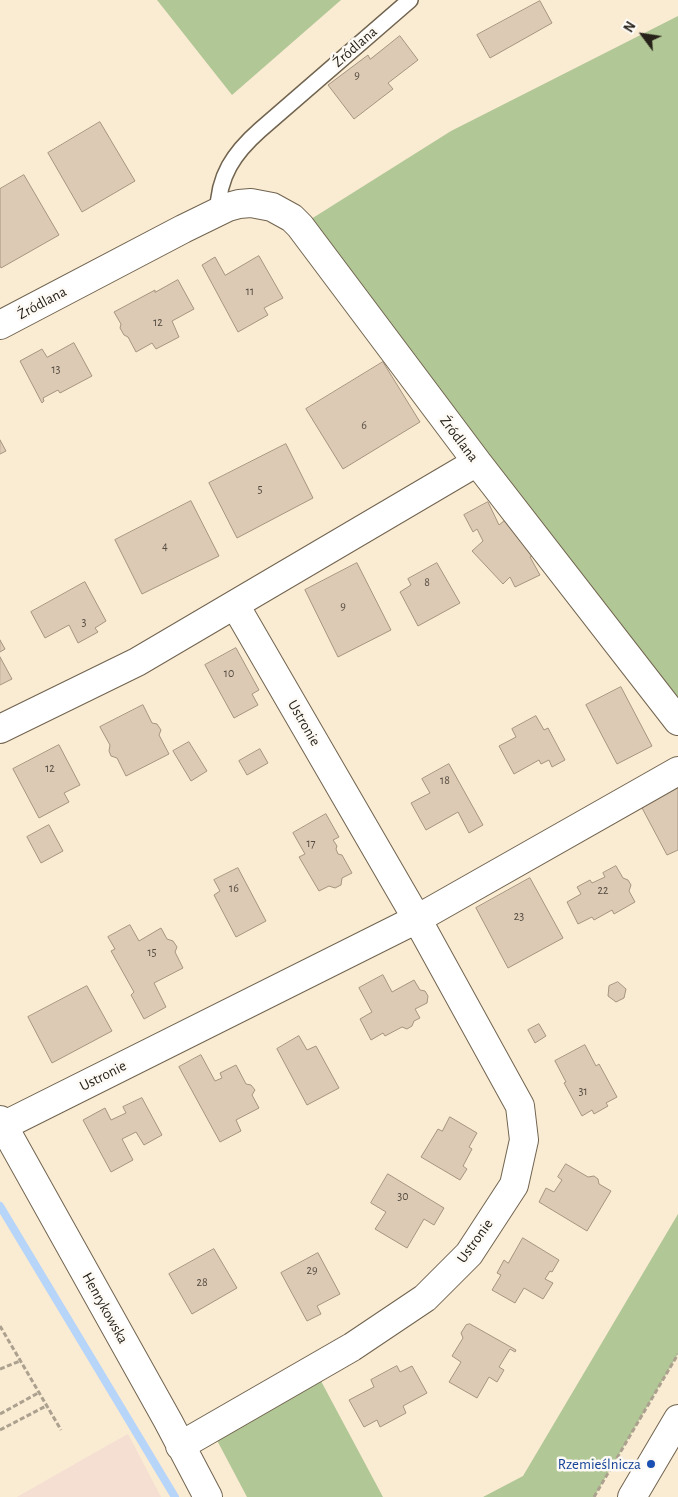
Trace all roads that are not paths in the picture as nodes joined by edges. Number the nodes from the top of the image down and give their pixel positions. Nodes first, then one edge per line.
1 (410, 0) edge
2 (218, 212) junction
3 (0, 325) edge
4 (477, 462) junction
5 (235, 605) junction
6 (678, 720) edge
7 (0, 729) edge
8 (678, 771) edge
9 (417, 919) junction
10 (2, 1123) edge
11 (678, 1419) edge
12 (180, 1446) junction
13 (208, 1497) edge
14 (632, 1497) edge

1 - 2 lane, Źródlana
2 - 3 street, Źródlana
2 - 4 street, Źródlana
4 - 5 street
4 - 6 street, Źródlana
5 - 7 street
5 - 9 street, Ustronie
8 - 9 street, Ustronie
9 - 10 street, Ustronie
9 - 12 street, Ustronie
10 - 12 street, Henrykowska
11 - 14 street
12 - 13 street, Henrykowska

